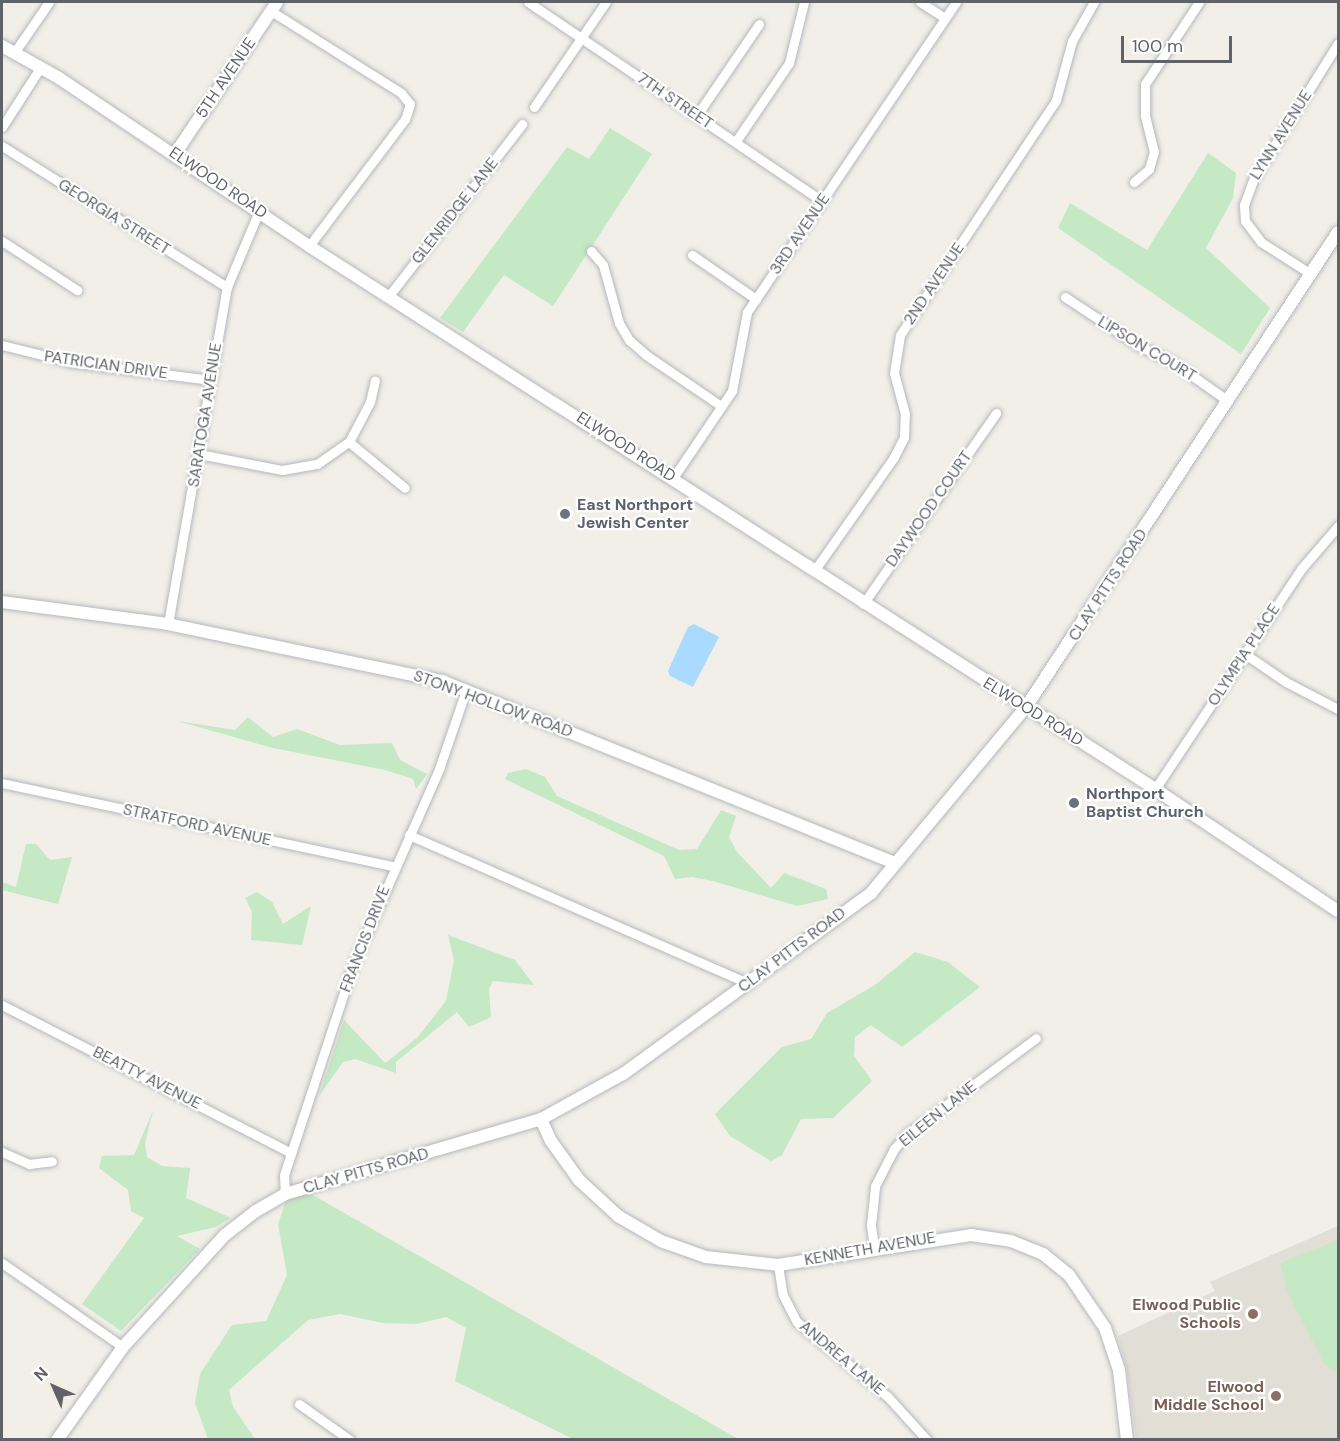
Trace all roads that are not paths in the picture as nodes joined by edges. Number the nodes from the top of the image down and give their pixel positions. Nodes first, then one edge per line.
1 (49, 2) edge
2 (528, 2) edge
3 (606, 2) edge
4 (804, 2) edge
5 (920, 2) edge
6 (956, 2) edge
7 (1094, 2) edge
8 (1199, 2) edge
9 (274, 6) edge
10 (945, 18) junction
11 (759, 24) dead end
12 (582, 37) junction
13 (1338, 43) edge
14 (2, 46) edge
15 (14, 53) junction
16 (40, 68) junction
17 (534, 107) dead end
18 (697, 115) junction
19 (522, 124) dead end
20 (2, 127) edge
21 (736, 141) junction
22 (2, 146) edge
23 (175, 154) junction
24 (1134, 182) dead end
25 (822, 201) junction
26 (259, 211) junction
27 (1338, 232) edge
28 (2, 241) edge
29 (309, 246) junction
30 (591, 251) dead end
31 (692, 255) dead end
32 (1311, 274) junction
33 (227, 287) junction
34 (77, 290) dead end
35 (388, 297) junction
36 (1065, 297) dead end
37 (756, 299) junction
38 (2, 345) edge
39 (211, 380) junction
40 (375, 381) dead end
41 (1228, 401) junction
42 (721, 406) junction
43 (996, 413) dead end
44 (349, 442) junction
45 (199, 454) junction
46 (673, 478) junction
47 (405, 488) dead end
48 (1338, 525) edge
49 (814, 571) junction
50 (2, 602) edge
51 (863, 604) junction
52 (168, 624) junction
53 (1245, 654) junction
54 (466, 690) junction
55 (1026, 707) junction
56 (1338, 709) edge
57 (2, 783) edge
58 (1155, 789) junction
59 (409, 834) junction
60 (894, 863) junction
61 (393, 867) junction
62 (1338, 911) edge
63 (747, 983) junction
64 (2, 1005) edge
65 (1036, 1038) dead end
66 (541, 1119) junction
67 (2, 1152) edge
68 (291, 1153) junction
69 (52, 1161) dead end
70 (285, 1194) junction
71 (874, 1247) junction
72 (2, 1263) edge
73 (778, 1265) junction
74 (123, 1347) junction
75 (299, 1404) dead end
76 (57, 1440) edge
77 (350, 1440) edge
78 (927, 1440) edge
79 (1127, 1440) edge

1 - 15 street
2 - 12 street, 7TH STREET
3 - 12 street
4 - 21 street
5 - 10 street
6 - 10 street, 3RD AVENUE
7 - 49 street, 2ND AVENUE
8 - 24 street
9 - 23 street, 5TH AVENUE
9 - 29 street
10 - 25 street, 3RD AVENUE
11 - 18 street
12 - 17 street
12 - 18 street, 7TH STREET
13 - 32 street, LYNN AVENUE
14 - 15 street, ELWOOD ROAD
15 - 16 street, ELWOOD ROAD
16 - 20 street
16 - 23 street, ELWOOD ROAD
18 - 21 street, 7TH STREET
19 - 35 street, GLENRIDGE LANE
21 - 25 street, 7TH STREET
22 - 33 street, GEORGIA STREET
23 - 26 street, ELWOOD ROAD
25 - 37 street, 3RD AVENUE
26 - 29 street, ELWOOD ROAD
26 - 33 street, SARATOGA AVENUE
27 - 32 street, CLAY PITTS ROAD
28 - 34 street
29 - 35 street, ELWOOD ROAD
30 - 42 street
31 - 37 street
32 - 41 street, CLAY PITTS ROAD
33 - 39 street, SARATOGA AVENUE
35 - 46 street, ELWOOD ROAD
36 - 41 street, LIPSON COURT
37 - 42 street, 3RD AVENUE
38 - 39 street, PATRICIAN DRIVE
39 - 45 street, SARATOGA AVENUE
40 - 44 street
41 - 55 street, CLAY PITTS ROAD
42 - 46 street, 3RD AVENUE
43 - 51 street, DAYWOOD COURT
44 - 45 street
44 - 47 street
45 - 52 street, SARATOGA AVENUE
46 - 49 street, ELWOOD ROAD
48 - 53 street, OLYMPIA PLACE
49 - 51 street, ELWOOD ROAD
50 - 52 street, STONY HOLLOW ROAD
51 - 55 street, ELWOOD ROAD
52 - 54 street, STONY HOLLOW ROAD
53 - 56 street
53 - 58 street, OLYMPIA PLACE
54 - 59 street, FRANCIS DRIVE
54 - 60 street, STONY HOLLOW ROAD
55 - 58 street, ELWOOD ROAD
55 - 60 street, CLAY PITTS ROAD
57 - 61 street, STRATFORD AVENUE
58 - 62 street, ELWOOD ROAD
59 - 61 street, FRANCIS DRIVE
59 - 63 street
60 - 63 street, CLAY PITTS ROAD
61 - 68 street, FRANCIS DRIVE
63 - 66 street, CLAY PITTS ROAD
64 - 68 street, BEATTY AVENUE
65 - 71 street, EILEEN LANE
66 - 70 street, CLAY PITTS ROAD
66 - 73 street, KENNETH AVENUE
67 - 69 street
68 - 70 street, FRANCIS DRIVE
70 - 74 street, CLAY PITTS ROAD
71 - 73 street, KENNETH AVENUE
71 - 79 street, KENNETH AVENUE
72 - 74 street
73 - 78 street, ANDREA LANE
74 - 76 street, CLAY PITTS ROAD
75 - 77 street

